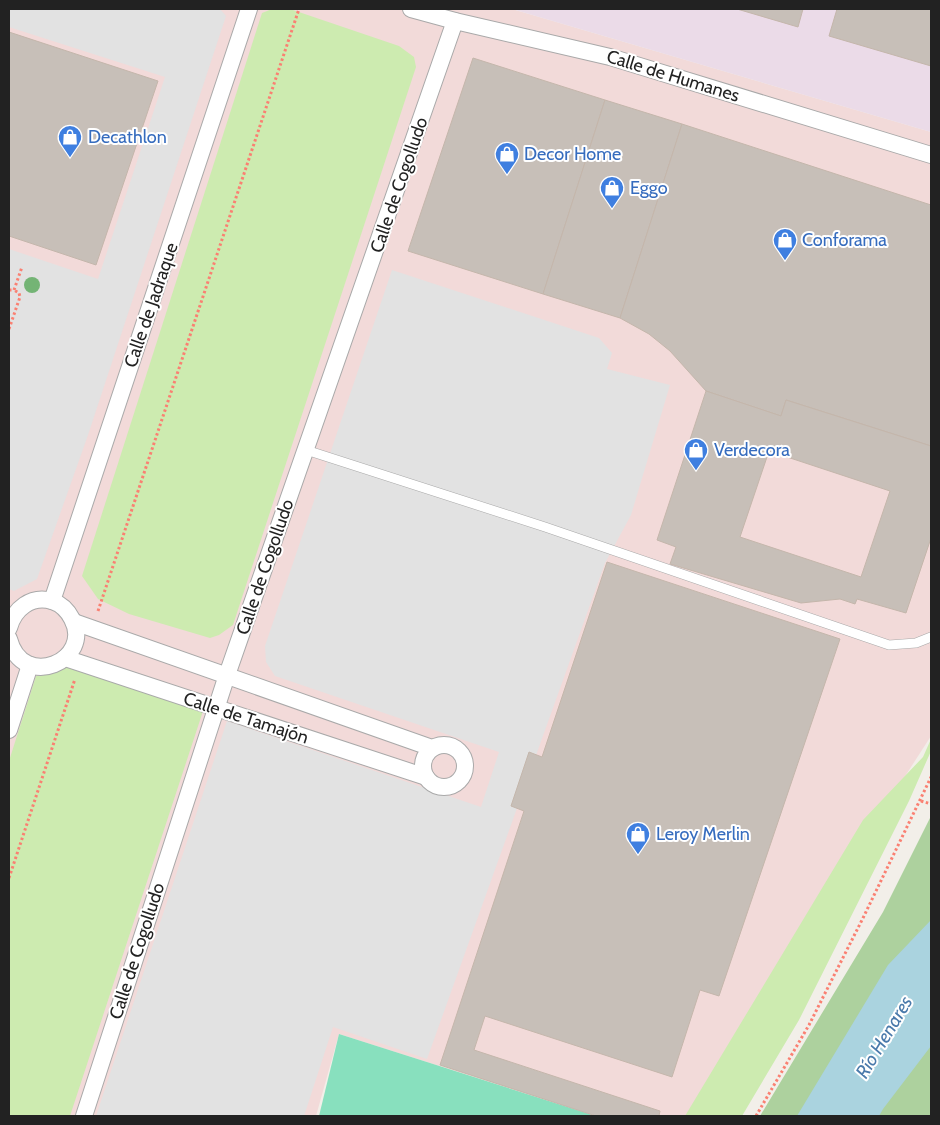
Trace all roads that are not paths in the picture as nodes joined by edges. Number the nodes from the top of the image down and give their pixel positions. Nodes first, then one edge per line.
1 (249, 9) edge
2 (411, 9) edge
3 (455, 21) junction
4 (931, 155) edge
5 (306, 450) junction
6 (52, 601) junction
7 (12, 611) edge
8 (74, 622) junction
9 (9, 628) edge
10 (931, 637) edge
11 (9, 639) edge
12 (73, 661) junction
13 (30, 665) junction
14 (228, 675) junction
15 (216, 709) junction
16 (9, 730) edge
17 (432, 748) junction
18 (426, 777) junction
19 (84, 1116) edge

1 - 6 street, Calle de Jadraque
2 - 3 street, Calle de Humanes
3 - 4 street, Calle de Humanes
3 - 5 street, Calle de Cogolludo
5 - 10 lane
5 - 14 street, Calle de Cogolludo
6 - 7 street
6 - 8 street
7 - 9 street
8 - 12 street
8 - 14 street, Calle de Tamajón
11 - 13 street
12 - 13 street
12 - 15 street, Calle de Tamajón
13 - 16 street
14 - 15 street, Calle de Cogolludo
14 - 17 street, Calle de Tamajón
15 - 18 street, Calle de Tamajón
15 - 19 street, Calle de Cogolludo
17 - 18 street
17 - 18 street

